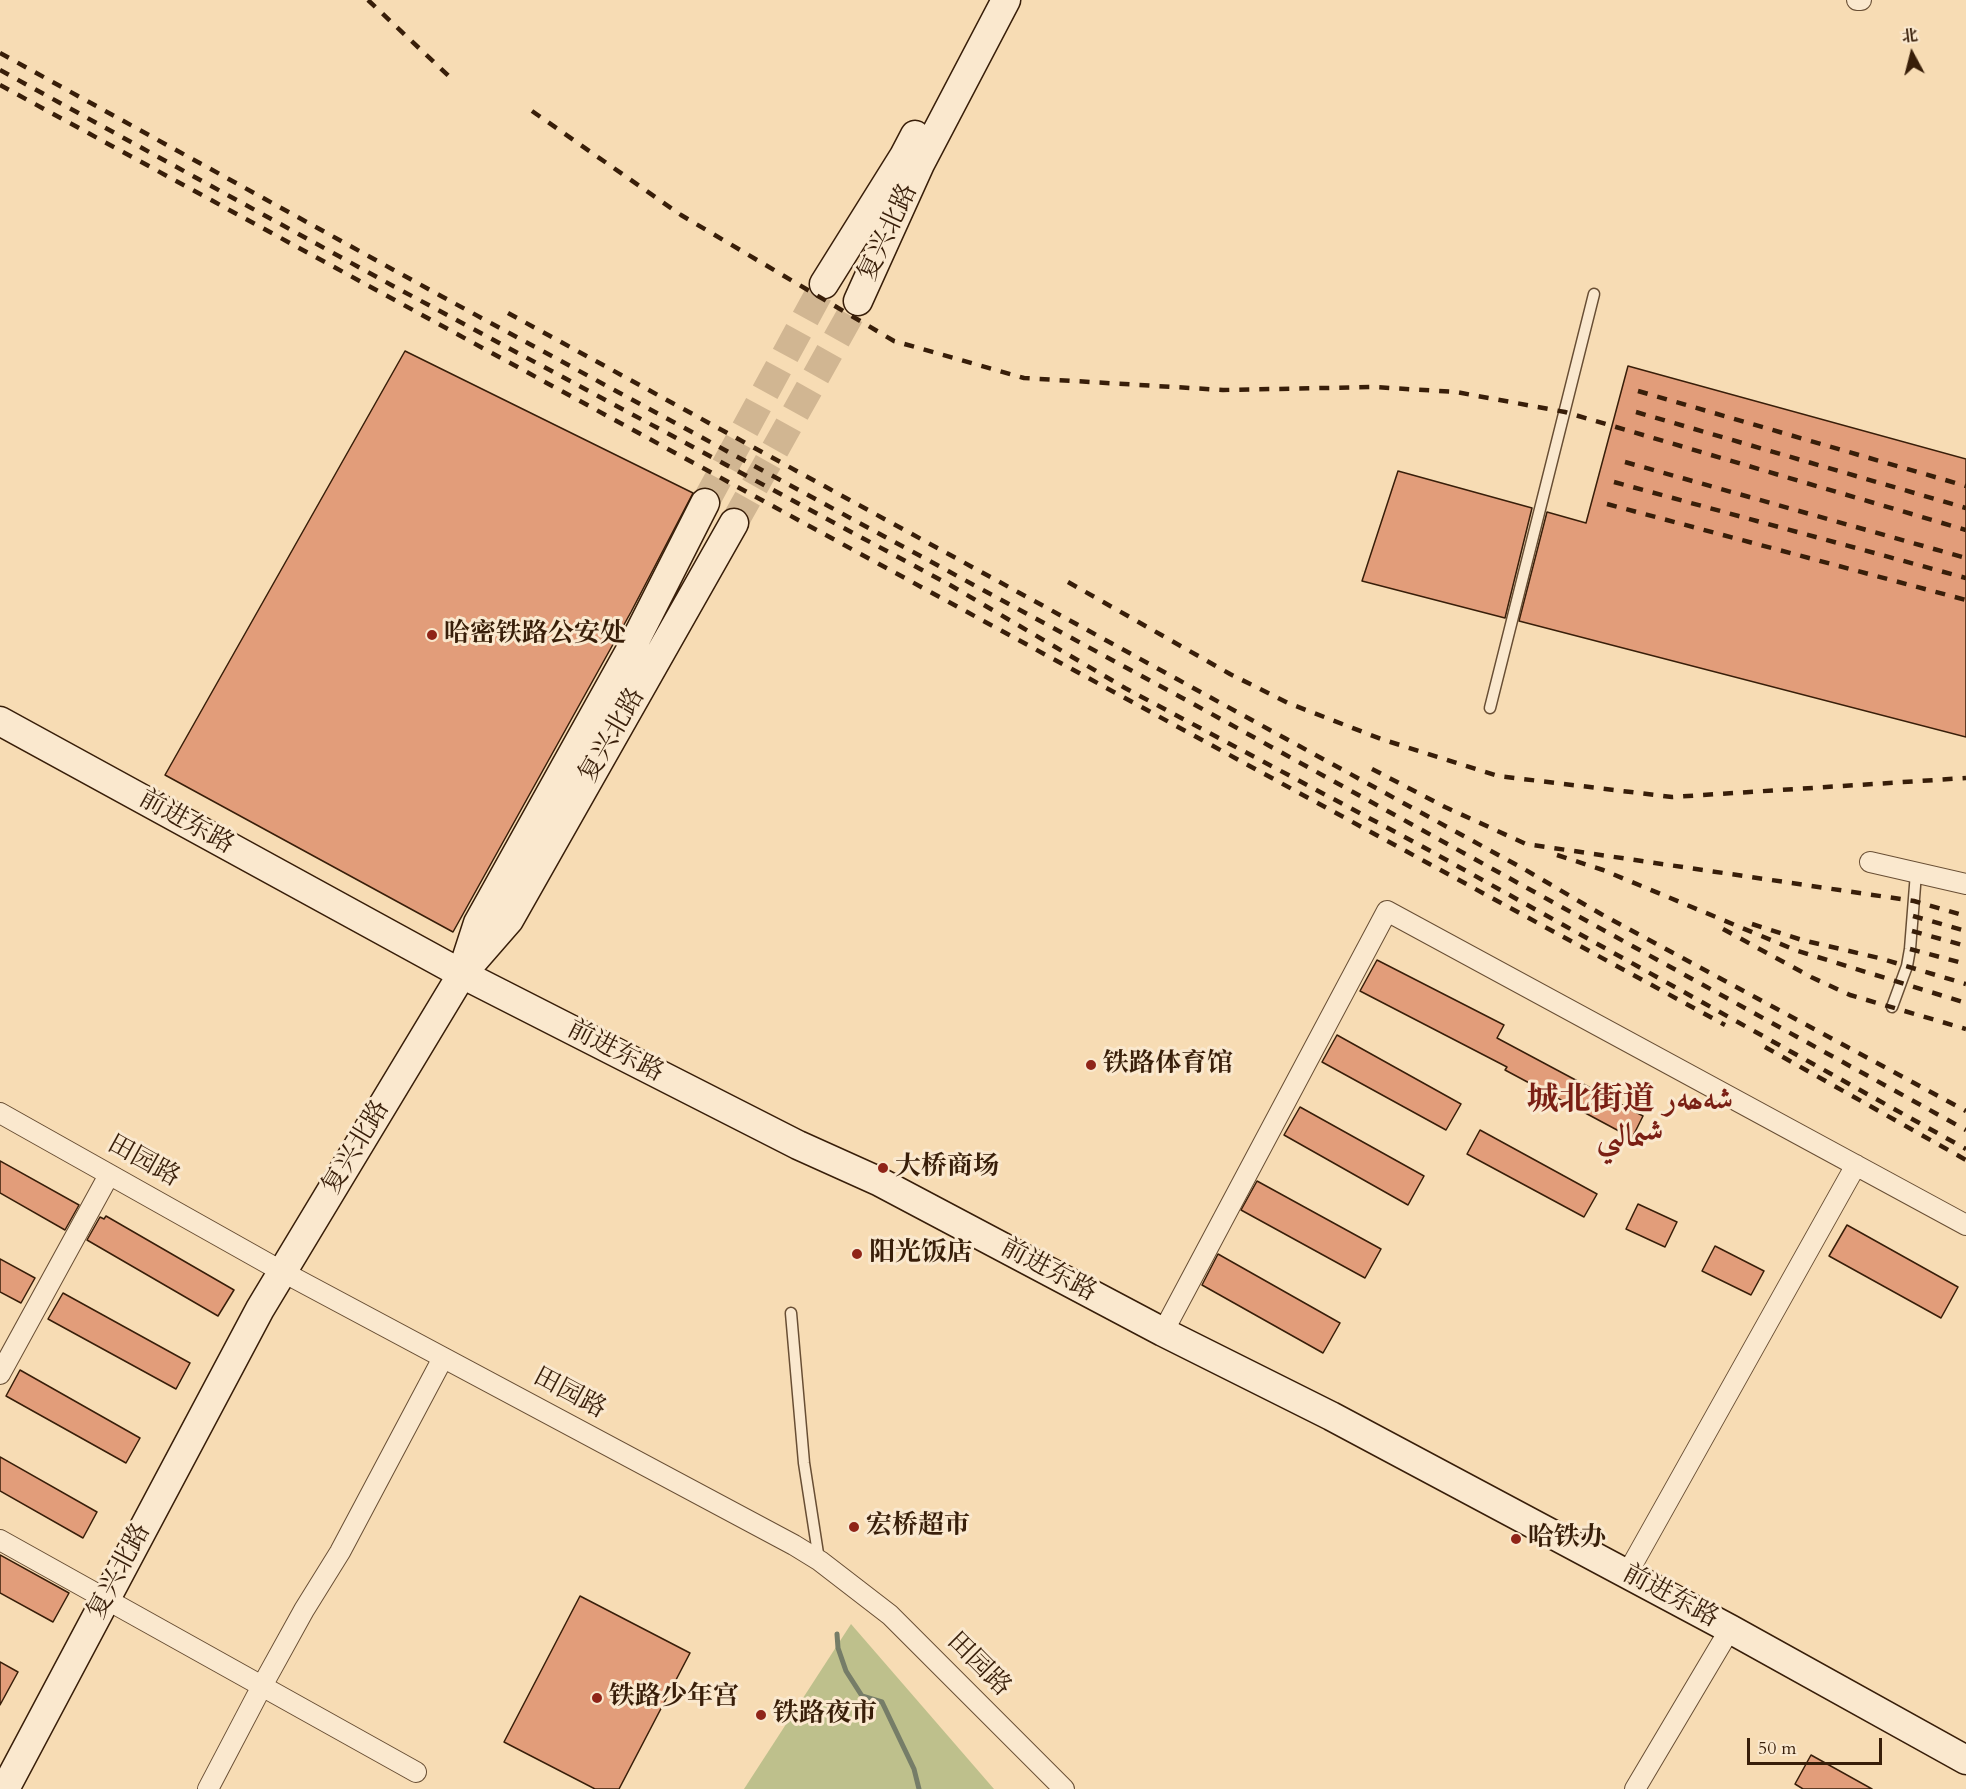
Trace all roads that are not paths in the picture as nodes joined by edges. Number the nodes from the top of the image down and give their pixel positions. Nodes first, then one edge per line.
1 (985, 0) edge
2 (1006, 0) edge
3 (824, 284) tunnel mouth
4 (1594, 294) dead end
5 (858, 301) tunnel mouth
6 (705, 503) tunnel mouth
7 (734, 523) tunnel mouth
8 (1490, 708) dead end
9 (0, 721) edge
10 (1870, 862) dead end
11 (1916, 873) junction
12 (1966, 884) edge
13 (462, 974) junction
14 (1892, 1007) dead end
15 (0, 1113) edge
16 (1856, 1165) junction
17 (110, 1175) junction
18 (1966, 1225) edge
19 (283, 1272) junction
20 (791, 1313) dead end
21 (1163, 1332) junction
22 (443, 1358) junction
23 (0, 1374) edge
24 (0, 1540) edge
25 (820, 1561) junction
26 (1627, 1575) junction
27 (106, 1599) junction
28 (1730, 1629) junction
29 (262, 1686) junction
30 (1966, 1760) edge
31 (416, 1772) dead end
32 (5, 1789) edge
33 (208, 1789) edge
34 (1064, 1789) edge
35 (1635, 1789) edge

1 - 3 street
2 - 5 street, 复兴北路
4 - 8 lane
6 - 13 street
7 - 13 street, 复兴北路
9 - 13 street, 前进东路
10 - 11 street
11 - 12 street
11 - 14 lane
13 - 19 street, 复兴北路
13 - 21 street, 前进东路
15 - 17 street, 田园路
16 - 18 street
16 - 21 street
16 - 26 street
17 - 19 street, 田园路
17 - 23 street
19 - 22 street, 田园路
19 - 27 street, 复兴北路
20 - 25 lane
21 - 26 street, 前进东路
22 - 25 street, 田园路
22 - 29 street
24 - 27 street
25 - 34 street, 田园路
26 - 28 street, 前进东路
27 - 29 street
27 - 32 street, 复兴北路
28 - 30 street, 前进东路
28 - 35 street
29 - 31 street
29 - 33 street

